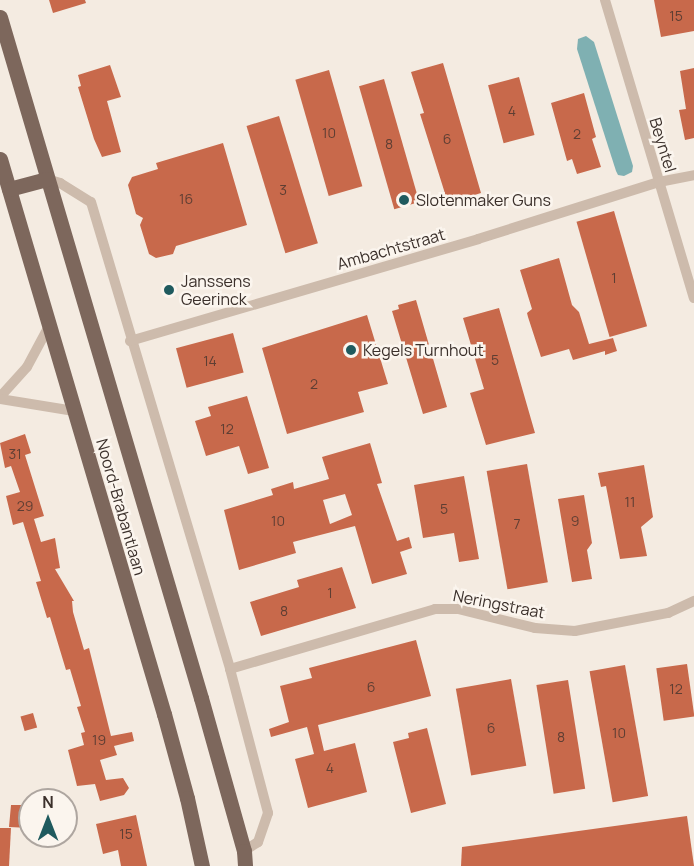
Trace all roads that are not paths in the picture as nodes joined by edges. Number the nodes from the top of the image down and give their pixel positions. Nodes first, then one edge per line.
1 (605, 0) edge
2 (0, 17) edge
3 (0, 159) edge
4 (694, 175) edge
5 (47, 179) junction
6 (659, 182) junction
7 (9, 189) junction
8 (694, 298) edge
9 (50, 326) junction
10 (130, 341) junction
11 (0, 398) edge
12 (74, 411) junction
13 (694, 601) edge
14 (230, 669) junction
15 (244, 858) edge
16 (202, 866) edge

1 - 6 street, Beyntel
2 - 5 main road, Noord-Brabantlaan
3 - 7 main road, Noord-Brabantlaan
4 - 6 street, Ambachtstraat
5 - 7 main road
5 - 10 street, Noord-Brabantlaan
5 - 15 main road, Noord-Brabantlaan
6 - 8 street, Beyntel
6 - 10 street, Ambachtstraat
7 - 9 main road, Noord-Brabantlaan
9 - 11 street
9 - 12 main road, Noord-Brabantlaan
10 - 14 street, Noord-Brabantlaan
11 - 12 street
12 - 16 main road, Noord-Brabantlaan
13 - 14 street, Neringstraat
14 - 15 street, Noord-Brabantlaan

